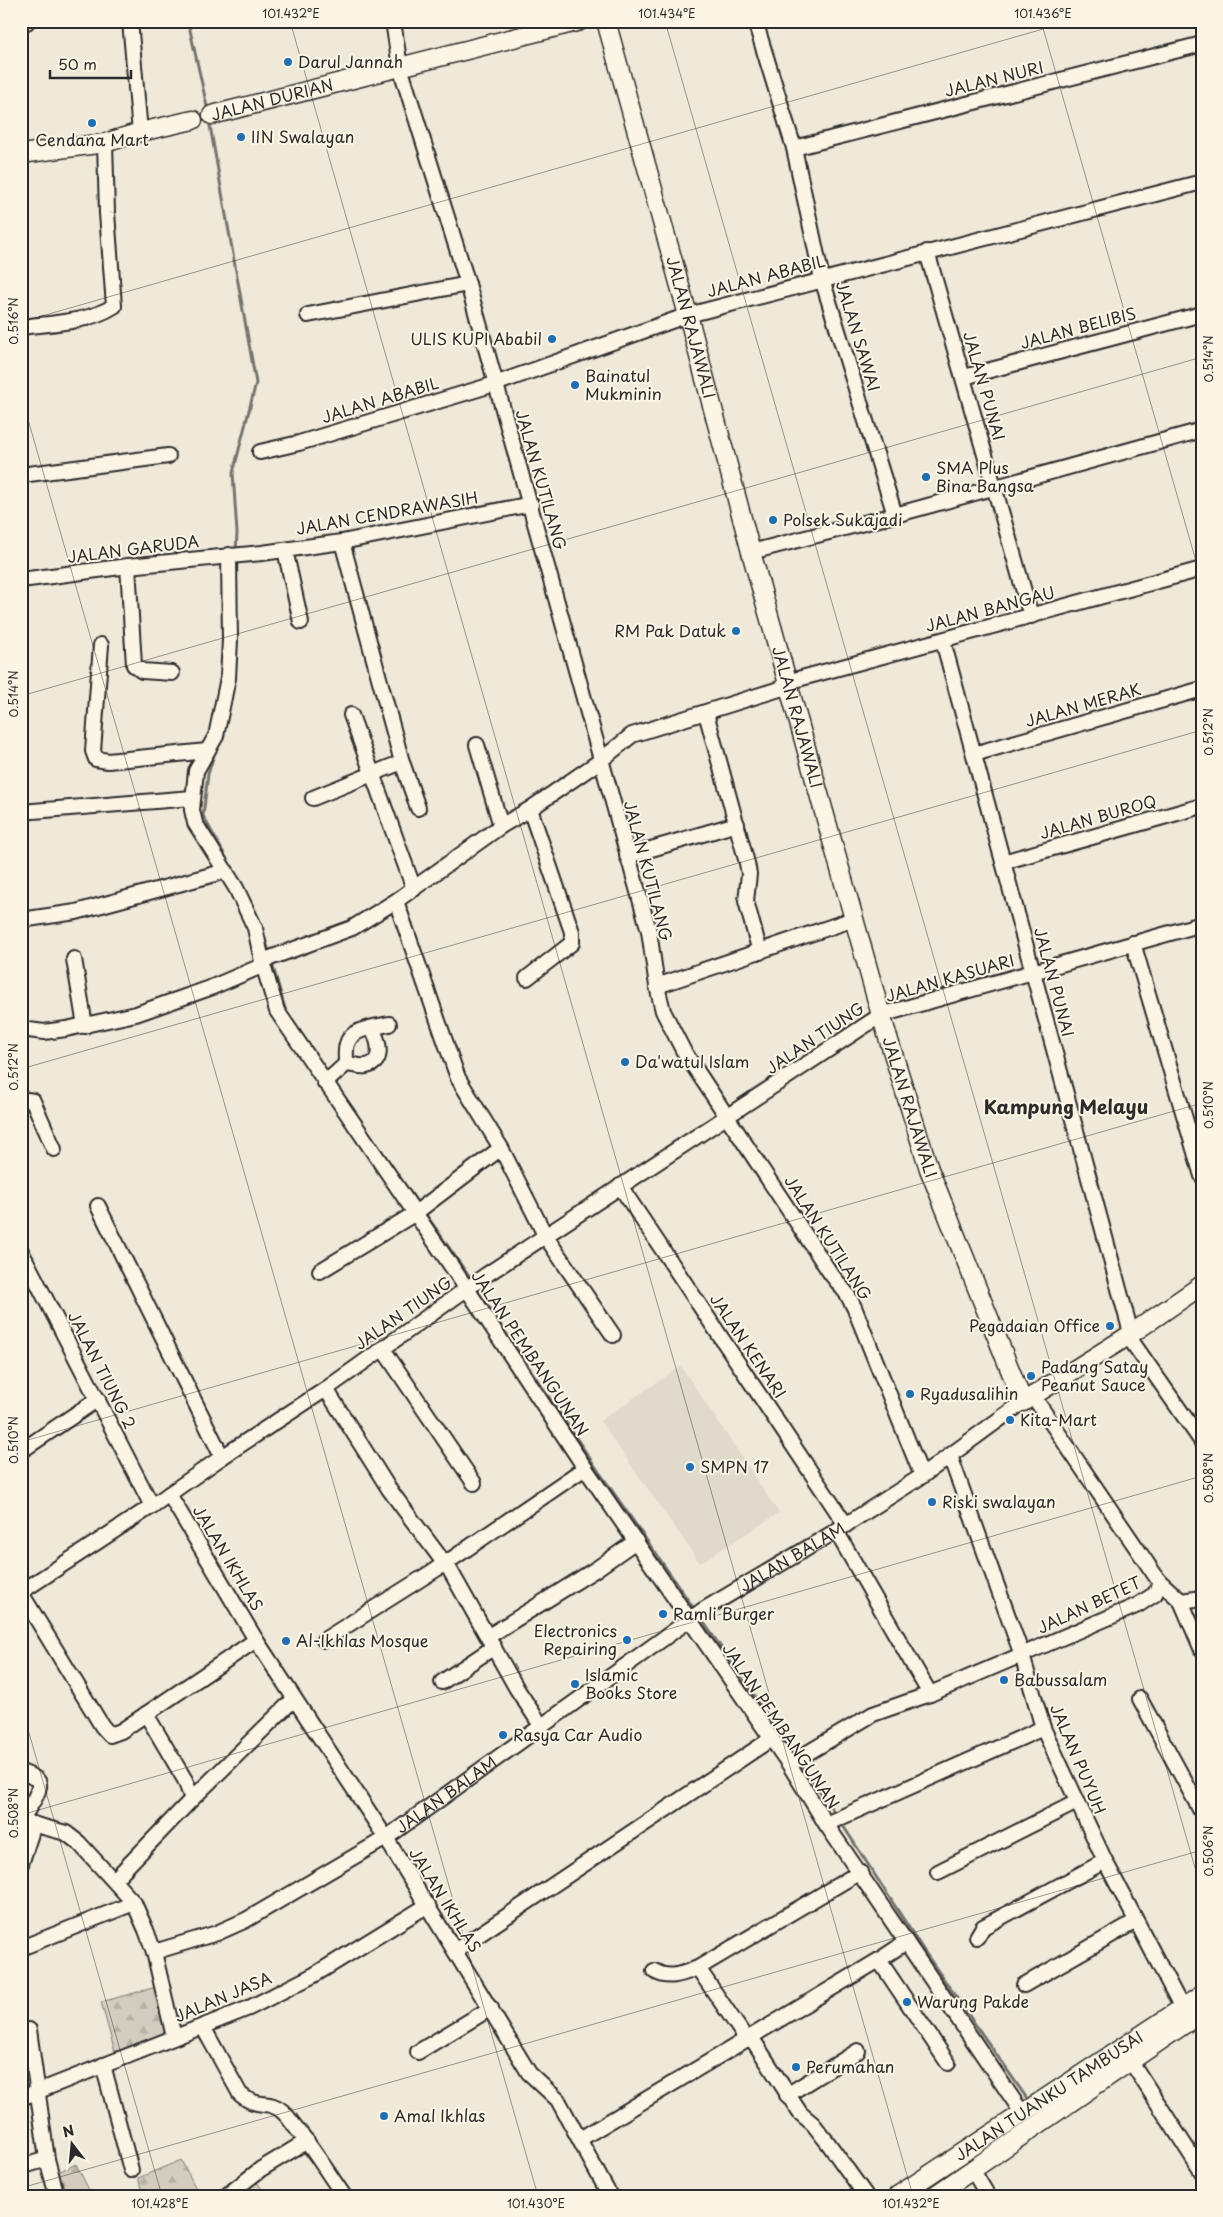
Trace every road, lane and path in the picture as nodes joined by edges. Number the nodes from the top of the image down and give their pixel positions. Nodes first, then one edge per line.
1 (130, 21) edge
2 (393, 21) edge
3 (580, 21) edge
4 (606, 21) edge
5 (755, 21) edge
6 (27, 22) edge
7 (21, 23) edge
8 (1202, 44) edge
9 (400, 67) junction
10 (212, 115) joint
11 (193, 120) joint
12 (140, 132) junction
13 (105, 144) junction
14 (794, 148) junction
15 (21, 154) edge
16 (1202, 182) edge
17 (927, 252) junction
18 (822, 279) junction
19 (468, 284) junction
20 (1202, 314) edge
21 (688, 315) junction
22 (308, 316) dead end
23 (21, 328) edge
24 (964, 377) junction
25 (495, 384) junction
26 (1202, 430) edge
27 (260, 452) dead end
28 (168, 456) dead end
29 (21, 476) edge
30 (994, 486) junction
31 (531, 504) junction
32 (895, 515) junction
33 (342, 542) junction
34 (285, 550) junction
35 (751, 552) junction
36 (250, 554) joint
37 (230, 555) junction
38 (128, 566) junction
39 (1202, 569) edge
40 (21, 580) edge
41 (1031, 616) junction
42 (301, 622) dead end
43 (943, 641) junction
44 (101, 645) dead end
45 (172, 673) dead end
46 (788, 684) junction
47 (1202, 689) edge
48 (706, 713) junction
49 (351, 715) dead end
50 (477, 744) dead end
51 (207, 751) junction
52 (974, 754) junction
53 (600, 761) junction
54 (402, 762) junction
55 (372, 774) junction
56 (192, 798) junction
57 (313, 798) dead end
58 (1202, 806) edge
59 (418, 808) dead end
60 (530, 809) junction
61 (21, 812) edge
62 (737, 824) junction
63 (501, 826) junction
64 (627, 856) junction
65 (1003, 862) junction
66 (226, 871) junction
67 (414, 888) junction
68 (396, 901) junction
69 (854, 919) junction
70 (21, 920) edge
71 (1202, 924) edge
72 (1133, 943) junction
73 (760, 952) junction
74 (74, 959) dead end
75 (264, 961) junction
76 (1033, 972) junction
77 (527, 978) dead end
78 (656, 986) junction
79 (881, 1015) junction
80 (389, 1024) dead end
81 (85, 1026) junction
82 (372, 1028) junction
83 (21, 1029) edge
84 (335, 1075) junction
85 (21, 1099) edge
86 (729, 1117) junction
87 (500, 1148) junction
88 (54, 1149) dead end
89 (1202, 1176) edge
90 (620, 1186) junction
91 (98, 1206) dead end
92 (422, 1208) junction
93 (546, 1237) junction
94 (21, 1250) edge
95 (320, 1270) dead end
96 (1202, 1285) edge
97 (469, 1288) junction
98 (1130, 1334) junction
99 (613, 1335) dead end
100 (383, 1349) junction
101 (326, 1389) junction
102 (98, 1399) junction
103 (1028, 1399) junction
104 (1202, 1442) edge
105 (21, 1452) edge
106 (950, 1456) junction
107 (222, 1457) junction
108 (586, 1468) junction
109 (922, 1476) junction
110 (474, 1483) dead end
111 (169, 1494) junction
112 (152, 1506) junction
113 (841, 1528) junction
114 (636, 1541) junction
115 (446, 1564) junction
116 (1159, 1581) junction
117 (21, 1592) edge
118 (1202, 1598) edge
119 (1181, 1600) junction
120 (690, 1619) junction
121 (256, 1640) junction
122 (324, 1640) dead end
123 (491, 1641) junction
124 (1202, 1650) edge
125 (1022, 1655) junction
126 (442, 1682) dead end
127 (930, 1694) junction
128 (294, 1699) junction
129 (1140, 1700) dead end
130 (146, 1714) junction
131 (542, 1727) junction
132 (1043, 1728) junction
133 (771, 1739) junction
134 (789, 1764) junction
135 (24, 1773) dead end
136 (192, 1799) junction
137 (1077, 1802) junction
138 (1202, 1813) edge
139 (26, 1822) edge
140 (827, 1824) junction
141 (386, 1838) junction
142 (1105, 1861) junction
143 (21, 1864) edge
144 (860, 1872) junction
145 (938, 1872) dead end
146 (114, 1880) junction
147 (134, 1903) junction
148 (428, 1905) junction
149 (1136, 1921) junction
150 (977, 1937) dead end
151 (906, 1942) junction
152 (21, 1948) edge
153 (456, 1950) junction
154 (154, 1952) junction
155 (879, 1960) junction
156 (698, 1968) junction
157 (654, 1971) dead end
158 (1024, 1985) dead end
159 (1202, 1995) edge
160 (491, 2008) junction
161 (1182, 2008) junction
162 (1202, 2012) edge
163 (202, 2027) junction
164 (21, 2032) edge
165 (174, 2037) junction
166 (749, 2038) junction
167 (858, 2051) dead end
168 (418, 2052) dead end
169 (1130, 2060) junction
170 (948, 2062) dead end
171 (103, 2065) junction
172 (38, 2091) junction
173 (787, 2094) junction
174 (21, 2098) edge
175 (1023, 2114) junction
176 (580, 2139) junction
177 (307, 2141) junction
178 (48, 2160) junction
179 (21, 2167) edge
180 (131, 2170) dead end
181 (972, 2170) junction
182 (1202, 2172) edge
183 (57, 2196) edge
184 (226, 2196) edge
185 (344, 2196) edge
186 (610, 2196) edge
187 (866, 2196) edge
188 (897, 2196) edge
189 (934, 2196) edge
190 (988, 2196) edge

1 - 12 street
2 - 9 street, JALAN KUTILANG
3 - 9 main road, JALAN DURIAN
4 - 21 main road, JALAN RAJAWALI
5 - 14 street, JALAN SAWAI
6 - 7 street
8 - 14 street, JALAN NURI
9 - 10 main road, JALAN DURIAN
9 - 19 street, JALAN KUTILANG
10 - 11 street, JALAN DURIAN
11 - 12 main road, JALAN DURIAN
12 - 13 main road, JALAN DURIAN
13 - 15 main road, JALAN DURIAN
13 - 23 street
14 - 18 street, JALAN SAWAI
16 - 17 street, JALAN ABABIL
17 - 18 street, JALAN ABABIL
17 - 24 street, JALAN PUNAI
18 - 21 street, JALAN ABABIL
18 - 32 street, JALAN SAWAI
19 - 22 street
19 - 25 street, JALAN KUTILANG
20 - 24 street, JALAN BELIBIS
21 - 25 street, JALAN ABABIL
21 - 35 main road, JALAN RAJAWALI
24 - 30 street, JALAN PUNAI
25 - 27 street, JALAN ABABIL
25 - 31 street, JALAN KUTILANG
26 - 30 street
28 - 29 street
30 - 32 street
30 - 41 street, JALAN PUNAI
31 - 33 street, JALAN CENDRAWASIH
31 - 53 street, JALAN KUTILANG
32 - 35 street
33 - 34 street, JALAN CENDRAWASIH
33 - 54 street
34 - 36 street, JALAN CENDRAWASIH
34 - 42 street
35 - 46 main road, JALAN RAJAWALI
36 - 37 street, JALAN GARUDA
37 - 38 street, JALAN GARUDA
37 - 51 street, JALAN PEMBANGUNAN
38 - 40 street, JALAN GARUDA
38 - 45 street
39 - 41 street, JALAN BANGAU
41 - 43 street, JALAN BANGAU
43 - 46 street, JALAN BANGAU
43 - 52 street, JALAN PUNAI
44 - 51 street
46 - 48 street, JALAN BANGAU
46 - 69 main road, JALAN RAJAWALI
47 - 52 street, JALAN MERAK
48 - 53 street, JALAN BANGAU
48 - 62 street
49 - 55 street
50 - 63 street
51 - 56 street, JALAN PEMBANGUNAN
52 - 65 street, JALAN PUNAI
53 - 60 street, JALAN BANGAU
53 - 64 street, JALAN KUTILANG
54 - 55 street
54 - 59 street
55 - 57 street
55 - 67 street
56 - 61 street
56 - 66 street, JALAN PEMBANGUNAN
58 - 65 street, JALAN BUROQ
60 - 63 street, JALAN BANGAU
60 - 77 street
62 - 64 street
62 - 73 street
63 - 67 street, JALAN BANGAU
64 - 78 street, JALAN KUTILANG
65 - 76 street, JALAN PUNAI
66 - 70 street
66 - 75 street, JALAN PEMBANGUNAN
67 - 68 street, JALAN BANGAU
68 - 75 street, JALAN BANGAU
68 - 87 street
69 - 73 street
69 - 79 main road, JALAN RAJAWALI
71 - 72 street, JALAN KASUARI
72 - 76 street, JALAN KASUARI
72 - 89 street
73 - 78 street
74 - 81 street
75 - 81 street, JALAN BANGAU
75 - 84 street, JALAN PEMBANGUNAN
76 - 79 street, JALAN KASUARI
76 - 98 street, JALAN PUNAI
78 - 86 street, JALAN KUTILANG
79 - 86 street, JALAN TIUNG
79 - 103 main road, JALAN RAJAWALI
80 - 82 street
81 - 83 street, JALAN BANGAU
82 - 84 street
82 - 84 street
84 - 92 street, JALAN PEMBANGUNAN
85 - 88 street
86 - 90 street, JALAN TIUNG
86 - 109 street, JALAN KUTILANG
87 - 92 street
87 - 93 street
90 - 93 street, JALAN TIUNG
90 - 113 street, JALAN KENARI
91 - 107 street
92 - 95 street
92 - 97 street, JALAN PEMBANGUNAN
93 - 97 street, JALAN TIUNG
93 - 99 street
94 - 102 street, JALAN TIUNG 2
96 - 98 main road, JALAN BALAM
97 - 100 street, JALAN TIUNG
97 - 108 street, JALAN PEMBANGUNAN
98 - 103 main road, JALAN BALAM
98 - 104 street, JALAN PUNAI
100 - 101 street, JALAN TIUNG
100 - 110 street
101 - 107 street, JALAN TIUNG
101 - 115 street
102 - 105 street
102 - 112 street, JALAN TIUNG 2
103 - 106 street, JALAN BALAM
103 - 116 street, JALAN BETET
106 - 109 street, JALAN BALAM
106 - 125 street, JALAN PUYUH
107 - 111 street, JALAN TIUNG
108 - 114 street, JALAN PEMBANGUNAN
108 - 115 street
109 - 113 street, JALAN BALAM
111 - 112 street, JALAN TIUNG
111 - 121 street, JALAN IKHLAS
112 - 117 street, JALAN TIUNG
113 - 120 street, JALAN BALAM
113 - 127 street, JALAN KENARI
114 - 120 street, JALAN PEMBANGUNAN
114 - 123 street
115 - 122 street
115 - 123 street
116 - 119 street
116 - 125 street, JALAN BETET
117 - 130 street
118 - 119 street
119 - 124 street
120 - 131 street, JALAN BALAM
120 - 133 street, JALAN PEMBANGUNAN
121 - 128 street, JALAN IKHLAS
121 - 130 street
123 - 126 street
123 - 131 street
125 - 127 street, JALAN BETET
125 - 132 street, JALAN PUYUH
127 - 134 street, JALAN BETET
128 - 136 street
128 - 141 street, JALAN IKHLAS
129 - 138 street
130 - 136 street
131 - 141 street, JALAN BALAM
132 - 137 street, JALAN PUYUH
132 - 140 street
133 - 134 street, JALAN PEMBANGUNAN
133 - 153 street
134 - 140 street, JALAN PEMBANGUNAN
135 - 139 street
136 - 146 street
137 - 142 street, JALAN PUYUH
137 - 145 street
139 - 143 street
139 - 146 street
140 - 144 street, JALAN PEMBANGUNAN
141 - 148 street, JALAN IKHLAS
141 - 154 street, JALAN BALAM
142 - 149 street, JALAN PUYUH
142 - 150 street
144 - 151 street, JALAN PEMBANGUNAN
144 - 156 street
146 - 147 street
147 - 152 street
147 - 154 street
148 - 153 street, JALAN IKHLAS
148 - 163 street, JALAN JASA
149 - 158 street
149 - 161 street, JALAN PUYUH
151 - 155 street
151 - 175 street, JALAN PEMBANGUNAN
153 - 160 street, JALAN IKHLAS
154 - 165 street
155 - 166 street
155 - 170 street
156 - 157 street
156 - 166 street
159 - 161 main road, JALAN TUANKU TAMBUSAI
160 - 168 street
160 - 176 street, JALAN IKHLAS
161 - 175 main road, JALAN TUANKU TAMBUSAI
162 - 169 main road, JALAN TUANKU TAMBUSAI
163 - 165 street, JALAN JASA
163 - 177 street
164 - 172 street
165 - 171 street, JALAN JASA
166 - 173 street
166 - 176 street
167 - 173 street
169 - 181 main road, JALAN TUANKU TAMBUSAI
169 - 182 street
171 - 172 street, JALAN JASA
171 - 180 street
172 - 174 street, JALAN JASA
172 - 178 street
173 - 187 street
175 - 188 main road, JALAN TUANKU TAMBUSAI
176 - 186 street, JALAN IKHLAS
177 - 184 street
177 - 185 street
178 - 179 street
178 - 183 street
181 - 189 main road, JALAN TUANKU TAMBUSAI
181 - 190 street

